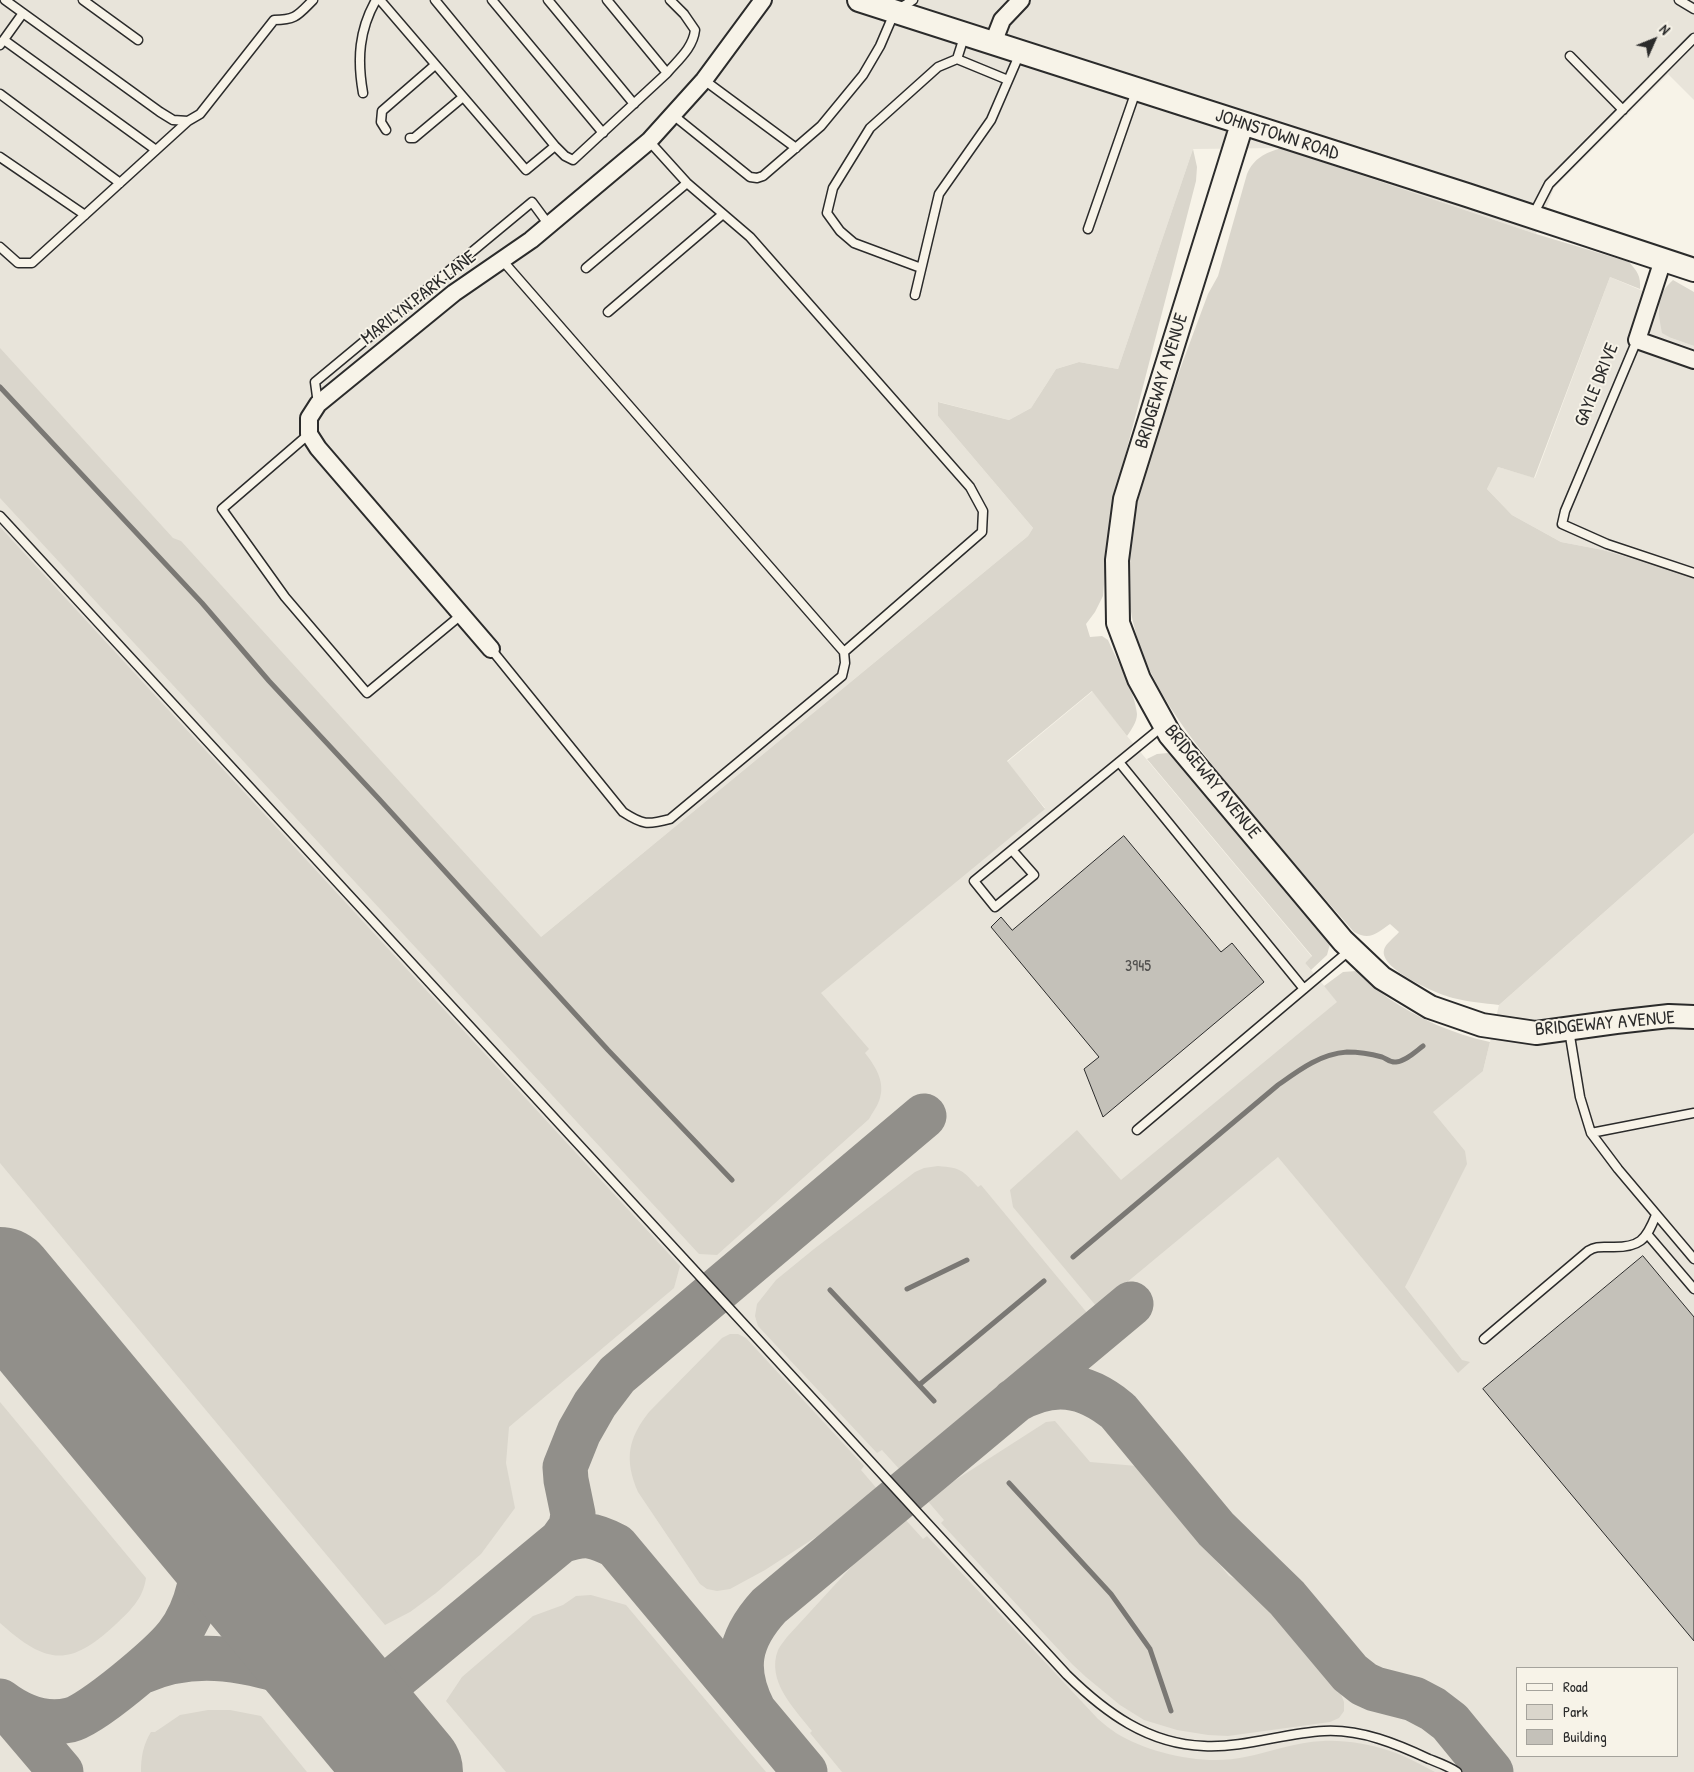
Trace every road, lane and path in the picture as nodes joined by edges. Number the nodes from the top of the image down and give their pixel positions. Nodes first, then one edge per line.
1 (5, 0) edge
2 (83, 0) edge
3 (313, 0) edge
4 (376, 0) edge
5 (380, 0) edge
6 (435, 0) edge
7 (492, 0) edge
8 (548, 0) edge
9 (607, 0) edge
10 (670, 0) edge
11 (763, 0) edge
12 (859, 0) edge
13 (1021, 0) edge
14 (1679, 0) edge
15 (904, 6) edge
16 (1694, 9) edge
17 (23, 13) junction
18 (965, 34) junction
19 (1694, 38) edge
20 (138, 40) dead end
21 (2, 43) edge
22 (993, 43) junction
23 (1020, 52) junction
24 (1570, 56) dead end
25 (957, 59) junction
26 (435, 65) junction
27 (667, 73) junction
28 (704, 80) junction
29 (1008, 80) junction
30 (1137, 89) junction
31 (363, 93) dead end
32 (0, 94) edge
33 (463, 97) junction
34 (634, 104) junction
35 (1623, 110) junction
36 (673, 115) junction
37 (188, 121) junction
38 (1242, 124) junction
39 (386, 130) dead end
40 (604, 133) junction
41 (410, 138) dead end
42 (648, 141) junction
43 (555, 146) junction
44 (796, 148) junction
45 (156, 150) junction
46 (0, 156) edge
47 (120, 183) junction
48 (687, 183) junction
49 (723, 214) junction
50 (85, 215) junction
51 (1532, 217) junction
52 (549, 225) junction
53 (1088, 229) dead end
54 (0, 247) edge
55 (502, 260) junction
56 (1663, 260) junction
57 (586, 268) dead end
58 (921, 268) junction
59 (1694, 270) edge
60 (914, 296) dead end
61 (608, 312) dead end
62 (1637, 340) junction
63 (1694, 360) edge
64 (318, 404) junction
65 (309, 434) junction
66 (0, 516) edge
67 (1694, 573) edge
68 (461, 614) junction
69 (491, 649) joint
70 (844, 652) junction
71 (1165, 724) junction
72 (1119, 762) junction
73 (1012, 850) junction
74 (1352, 949) junction
75 (1304, 989) junction
76 (1694, 1018) edge
77 (1569, 1029) junction
78 (1694, 1113) edge
79 (1137, 1130) dead end
80 (1591, 1133) junction
81 (1656, 1215) junction
82 (1648, 1235) junction
83 (1694, 1259) edge
84 (1694, 1289) edge
85 (1484, 1339) dead end
86 (1456, 1772) edge

1 - 17 lane
2 - 20 lane
3 - 37 lane
4 - 31 lane
5 - 26 lane
6 - 43 lane
7 - 40 lane
8 - 34 lane
9 - 27 lane
10 - 27 lane
11 - 28 street, MARILYN PARK LANE
12 - 15 street, JOHNSTOWN ROAD
13 - 22 street
14 - 16 lane
15 - 18 street, JOHNSTOWN ROAD
15 - 44 lane
17 - 21 lane
17 - 37 lane
18 - 22 street, JOHNSTOWN ROAD
18 - 25 lane
19 - 35 lane
21 - 45 lane
22 - 23 street, JOHNSTOWN ROAD
23 - 29 lane
23 - 30 street, JOHNSTOWN ROAD
24 - 35 lane
25 - 29 lane
25 - 58 lane
26 - 33 lane
26 - 39 lane
27 - 34 lane
28 - 36 street, MARILYN PARK LANE
28 - 44 lane
29 - 58 lane
30 - 38 street, JOHNSTOWN ROAD
30 - 53 lane
32 - 47 lane
33 - 41 lane
33 - 43 lane
34 - 40 lane
35 - 51 lane
36 - 42 street, MARILYN PARK LANE
36 - 44 lane
37 - 45 lane
38 - 51 street, JOHNSTOWN ROAD
38 - 71 street, BRIDGEWAY AVENUE
40 - 43 lane
42 - 48 lane
42 - 52 street, MARILYN PARK LANE
45 - 47 lane
46 - 50 lane
47 - 50 lane
48 - 49 lane
48 - 57 lane
49 - 61 lane
49 - 70 lane
50 - 54 lane
51 - 56 street, JOHNSTOWN ROAD
52 - 55 street, MARILYN PARK LANE
52 - 64 lane
55 - 64 street, MARILYN PARK LANE
55 - 70 lane
56 - 59 street, JOHNSTOWN ROAD
56 - 62 street, GAYLE DRIVE
58 - 60 lane
62 - 63 street
62 - 67 lane, GAYLE DRIVE
64 - 65 street, MARILYN PARK LANE
65 - 68 street
65 - 68 lane
66 - 86 lane
68 - 69 street
69 - 70 lane
71 - 72 lane
71 - 74 street, BRIDGEWAY AVENUE
72 - 73 lane
72 - 75 lane
73 - 73 lane
74 - 75 lane
74 - 77 street, BRIDGEWAY AVENUE
75 - 79 lane
76 - 77 street, BRIDGEWAY AVENUE
77 - 80 lane
78 - 80 lane
80 - 81 lane
81 - 82 lane
81 - 83 lane
82 - 84 lane
82 - 85 lane

